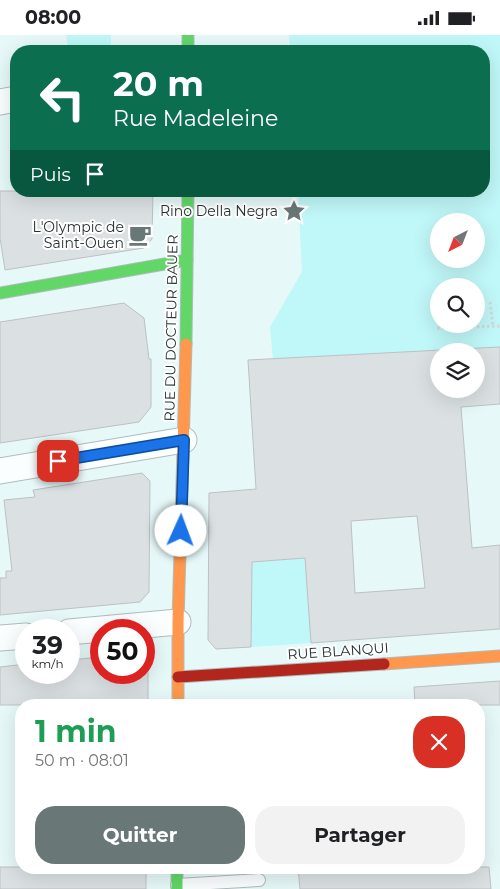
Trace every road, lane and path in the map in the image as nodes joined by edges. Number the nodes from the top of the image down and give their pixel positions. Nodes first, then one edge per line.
1 (188, 197) edge
2 (187, 260) junction
3 (0, 293) edge
4 (490, 302) dead end
5 (485, 326) edge
6 (493, 326) junction
7 (500, 326) edge
8 (184, 440) junction
9 (0, 471) edge
10 (178, 622) junction
11 (80, 631) edge
12 (15, 637) edge
13 (0, 638) edge
14 (500, 655) edge
15 (178, 677) junction
16 (178, 699) edge
17 (177, 874) edge
18 (259, 880) dead end
19 (177, 887) edge

1 - 2 main road, RUE DU DOCTEUR BAUER
2 - 3 main road
2 - 8 main road, RUE DU DOCTEUR BAUER
4 - 6 path
5 - 6 path
6 - 7 path
8 - 9 street
8 - 10 main road, RUE DU DOCTEUR BAUER
10 - 11 street
10 - 15 main road, RUE DU DOCTEUR BAUER
12 - 13 street
14 - 15 main road, RUE BLANQUI
15 - 16 main road, RUE DU DOCTEUR BAUER
17 - 19 main road
18 - 19 lane

